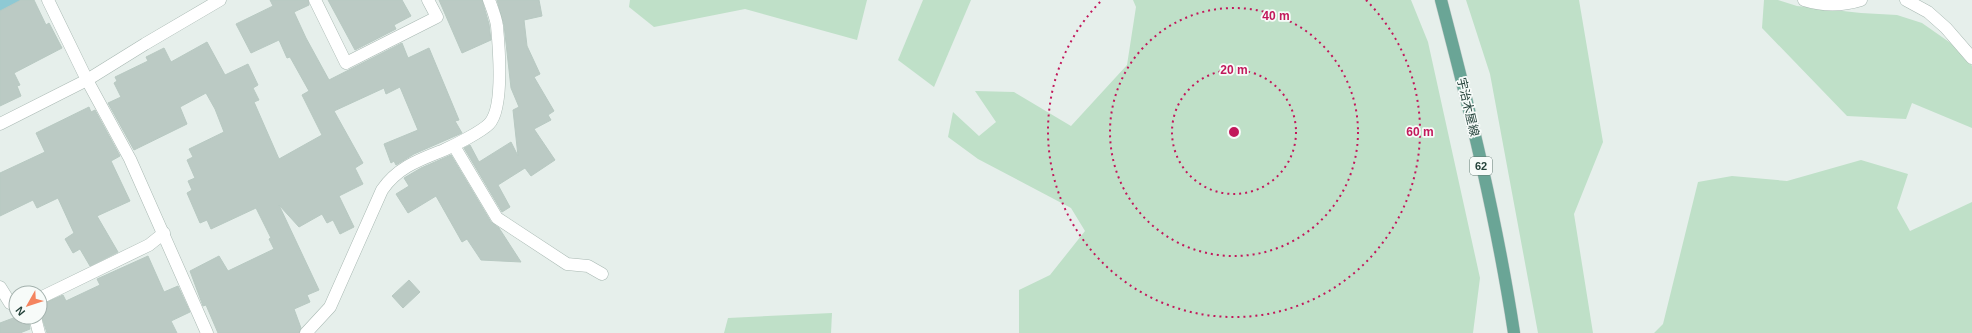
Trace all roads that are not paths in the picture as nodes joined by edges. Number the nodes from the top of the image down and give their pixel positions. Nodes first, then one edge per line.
1 (48, 0) edge
2 (220, 0) edge
3 (315, 0) edge
4 (428, 0) edge
5 (489, 0) edge
6 (1440, 0) edge
7 (1804, 0) edge
8 (1861, 0) edge
9 (1906, 0) edge
10 (1972, 58) edge
11 (87, 80) junction
12 (0, 124) edge
13 (454, 146) junction
14 (164, 233) junction
15 (602, 274) dead end
16 (0, 287) edge
17 (48, 294) edge
18 (8, 300) edge
19 (207, 333) edge
20 (306, 333) edge
21 (1514, 333) edge

1 - 11 street
2 - 11 street
3 - 4 street
5 - 13 street
6 - 21 main road, 宇治木屋線 / 62
7 - 8 street
9 - 10 street
11 - 12 street
11 - 14 street
13 - 15 street
13 - 20 street
14 - 17 street
14 - 19 street
16 - 18 street

